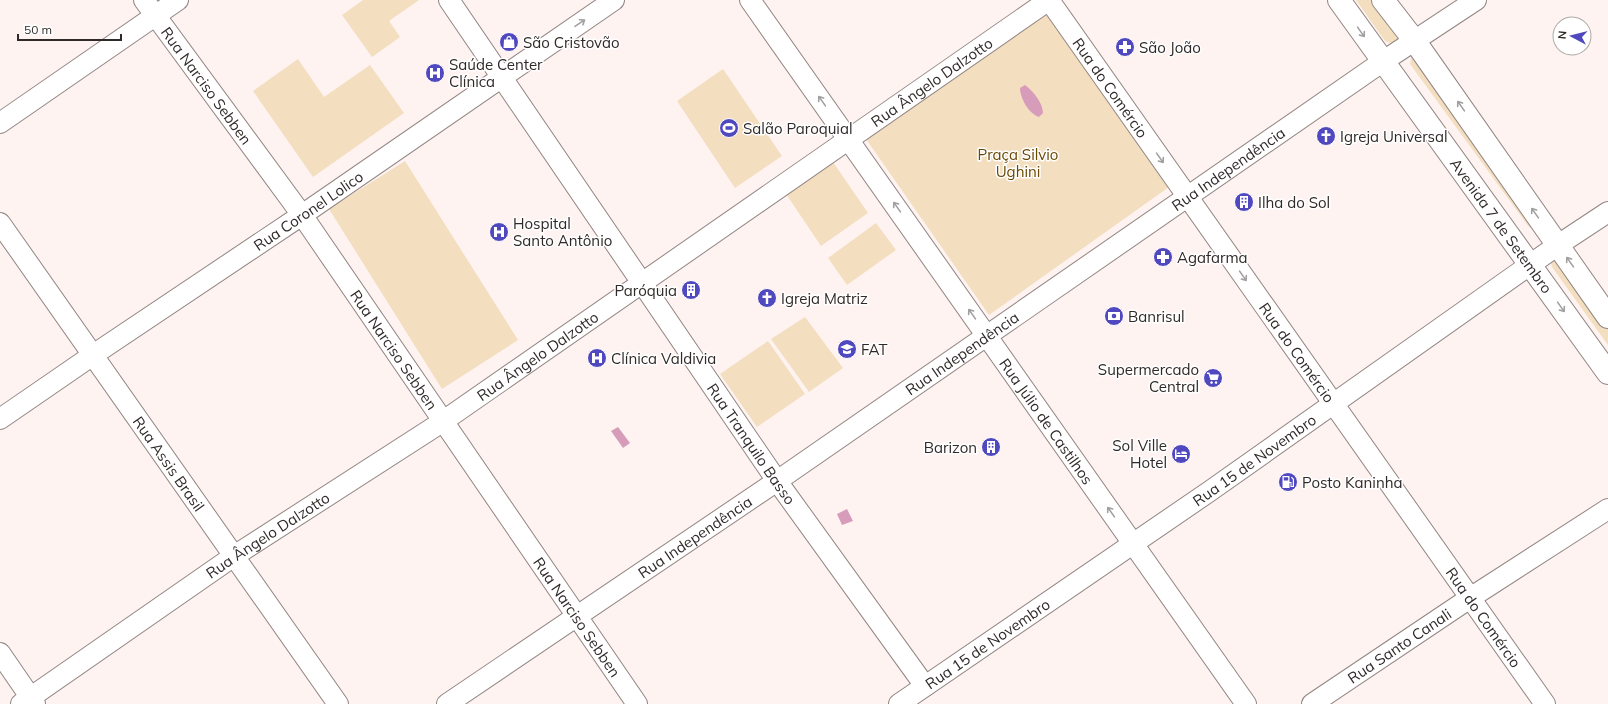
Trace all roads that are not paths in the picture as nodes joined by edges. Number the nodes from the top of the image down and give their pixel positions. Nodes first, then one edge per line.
1 (178, 0) edge
2 (448, 0) edge
3 (614, 0) edge
4 (750, 0) edge
5 (1049, 0) edge
6 (1339, 0) edge
7 (1384, 0) edge
8 (1476, 0) edge
9 (150, 8) edge
10 (1414, 40) junction
11 (1382, 62) junction
12 (501, 77) junction
13 (0, 123) edge
14 (848, 139) junction
15 (1187, 197) junction
16 (1608, 212) edge
17 (302, 215) junction
18 (0, 223) edge
19 (1558, 244) junction
20 (1531, 264) junction
21 (641, 284) junction
22 (1608, 317) edge
23 (987, 336) junction
24 (92, 355) junction
25 (1608, 373) edge
26 (1333, 404) junction
27 (0, 419) edge
28 (442, 422) junction
29 (776, 481) junction
30 (1608, 509) edge
31 (1133, 544) junction
32 (234, 556) junction
33 (1470, 598) junction
34 (576, 616) junction
35 (0, 653) edge
36 (925, 686) junction
37 (29, 702) edge
38 (338, 704) edge
39 (447, 704) edge
40 (637, 704) edge
41 (899, 704) edge
42 (1246, 704) edge
43 (1312, 704) edge
44 (1545, 704) edge

1 - 9 street
2 - 12 street, Rua Tranquilo Basso
12 -> 3 street, Rua Coronel Lolico
14 -> 4 street, Rua Júlio de Castilhos
5 - 14 street, Rua Ângelo Dalzotto
5 -> 15 street, Rua do Comércio
6 -> 11 main road, Avenida 7 de Setembro
7 - 10 main road
8 - 10 street, Rua Independência
9 - 13 street
9 - 17 street, Rua Narciso Sebben
10 - 11 street, Rua Independência
19 -> 10 main road
11 - 15 street, Rua Independência
11 - 20 main road, Avenida 7 de Setembro
12 - 17 street, Rua Coronel Lolico
12 - 21 street, Rua Tranquilo Basso
14 - 21 street, Rua Ângelo Dalzotto
23 -> 14 street, Rua Júlio de Castilhos
15 - 23 street, Rua Independência
15 -> 26 street, Rua do Comércio
16 - 19 street, Rua 15 de Novembro
17 - 24 street, Rua Coronel Lolico
17 - 28 street, Rua Narciso Sebben
18 - 24 street, Rua Assis Brasil
19 - 20 street, Rua 15 de Novembro
22 -> 19 main road
20 -> 25 main road, Avenida 7 de Setembro
20 - 26 street, Rua 15 de Novembro
21 - 28 street, Rua Ângelo Dalzotto
21 - 29 street, Rua Tranquilo Basso
23 - 29 street, Rua Independência
31 -> 23 street, Rua Júlio de Castilhos
24 - 27 street, Rua Coronel Lolico
24 - 32 street, Rua Assis Brasil
26 - 31 street, Rua 15 de Novembro
26 - 33 street, Rua do Comércio
28 - 32 street, Rua Ângelo Dalzotto
28 - 34 street, Rua Narciso Sebben
29 - 34 street, Rua Independência
29 - 36 street, Rua Tranquilo Basso
30 - 33 street, Rua Santo Canali
31 - 36 street, Rua 15 de Novembro
31 - 42 street, Rua Júlio de Castilhos
32 - 37 street, Rua Ângelo Dalzotto
32 - 38 street, Rua Assis Brasil
33 - 43 street, Rua Santo Canali
33 - 44 street, Rua do Comércio
34 - 39 street, Rua Independência
34 - 40 street, Rua Narciso Sebben
35 - 37 street
36 - 41 street, Rua 15 de Novembro

